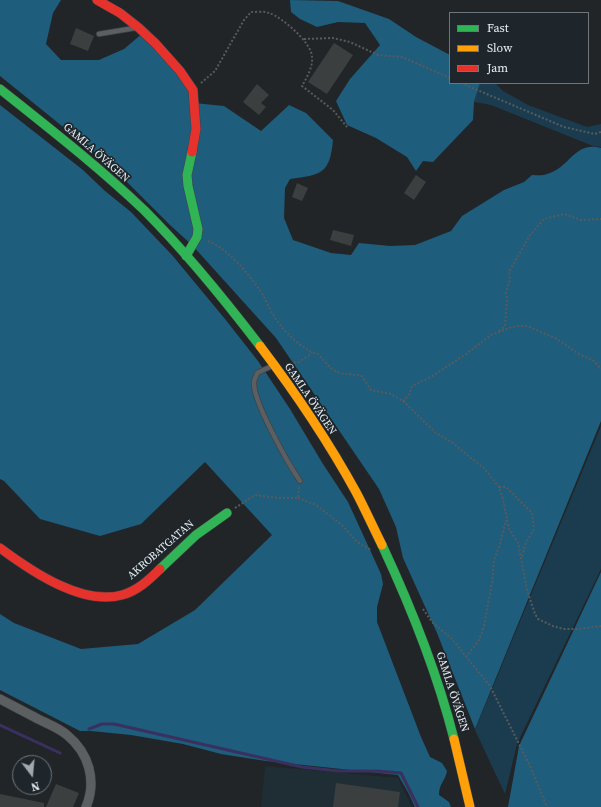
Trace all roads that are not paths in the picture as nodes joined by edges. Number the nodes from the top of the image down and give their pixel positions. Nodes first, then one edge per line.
1 (97, 0) edge
2 (139, 28) junction
3 (99, 34) dead end
4 (0, 89) edge
5 (186, 256) junction
6 (273, 365) junction
7 (300, 481) road end
8 (227, 513) road end
9 (0, 548) edge
10 (0, 699) edge
11 (86, 807) edge
12 (470, 807) edge

1 - 2 main road
2 - 3 lane
2 - 5 main road
4 - 5 main road, GAMLA ÖVÄGEN
5 - 6 main road, GAMLA ÖVÄGEN
6 - 7 lane
6 - 12 main road, GAMLA ÖVÄGEN
8 - 9 main road, AKROBATGATAN
10 - 11 street

